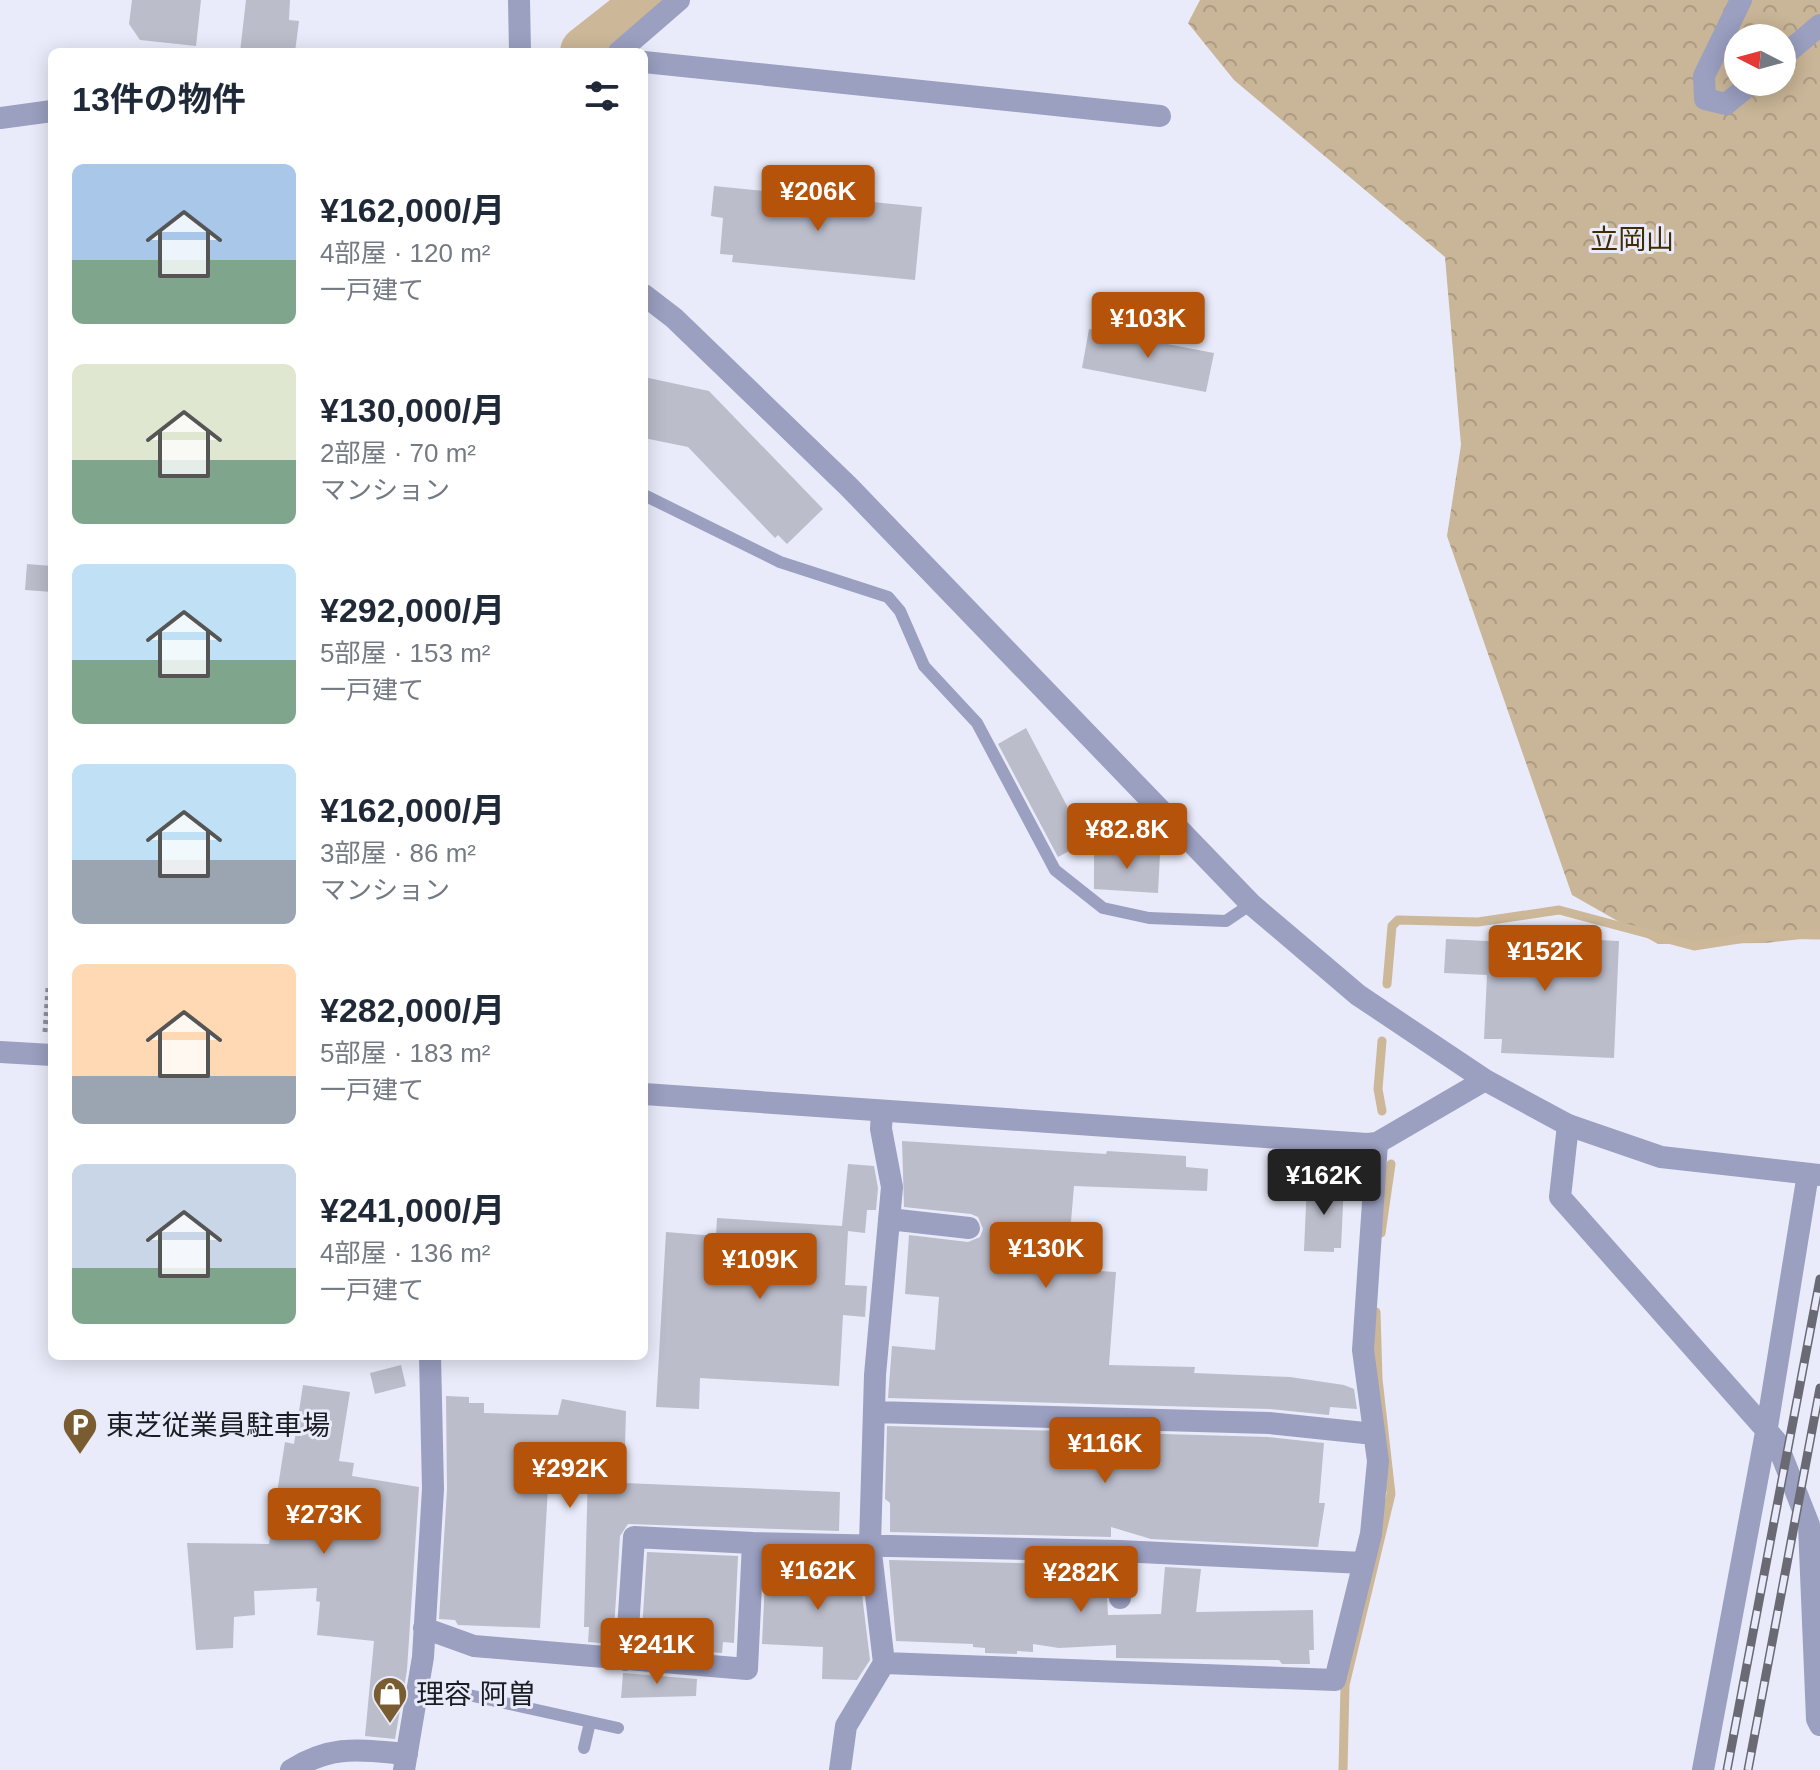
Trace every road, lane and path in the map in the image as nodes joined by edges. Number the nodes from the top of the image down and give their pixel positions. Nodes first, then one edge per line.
1 (519, 0) edge
2 (679, 0) edge
3 (1741, 0) edge
4 (1729, 24) edge
5 (1820, 25) edge
6 (1724, 35) edge
7 (1796, 45) edge
8 (520, 48) edge
9 (624, 48) edge
10 (648, 62) edge
11 (1736, 96) edge
12 (48, 112) edge
13 (1160, 116) dead end
14 (0, 118) edge
15 (648, 298) edge
16 (648, 497) edge
17 (1251, 904) junction
18 (48, 988) dead end
19 (45, 1033) dead end
20 (0, 1052) edge
21 (48, 1055) edge
22 (1485, 1080) junction
23 (648, 1094) edge
24 (882, 1111) junction
25 (1568, 1125) junction
26 (1377, 1143) junction
27 (1814, 1174) edge
28 (889, 1219) junction
29 (969, 1228) dead end
30 (430, 1360) edge
31 (874, 1412) junction
32 (1767, 1427) junction
33 (1374, 1434) junction
34 (753, 1543) junction
35 (870, 1544) junction
36 (1120, 1551) junction
37 (1363, 1563) junction
38 (1120, 1598) dead end
39 (424, 1628) junction
40 (626, 1660) junction
41 (884, 1663) junction
42 (419, 1684) junction
43 (590, 1722) junction
44 (1820, 1725) edge
45 (618, 1728) dead end
46 (584, 1748) dead end
47 (406, 1762) edge
48 (291, 1770) edge
49 (840, 1770) edge
50 (1703, 1770) edge

1 - 8 street
2 - 9 street
3 - 4 street
5 - 7 street
6 - 11 street
10 - 13 street
12 - 14 street
15 - 17 street
16 - 17 lane
17 - 22 street
18 - 19 path
20 - 21 street
22 - 25 street
22 - 26 street
23 - 24 street
24 - 26 street
24 - 28 street
25 - 27 street
25 - 32 street
26 - 33 street
27 - 32 street
28 - 29 street
28 - 31 street
30 - 39 street
31 - 33 street
31 - 35 street
32 - 44 street
32 - 50 street
33 - 37 street
34 - 35 street
34 - 40 street
34 - 40 street
35 - 36 street
35 - 41 street
36 - 37 street
36 - 38 street
37 - 41 street
39 - 40 street
39 - 42 street
41 - 49 street
42 - 43 lane
42 - 47 street
43 - 45 lane
43 - 46 lane
47 - 48 street

